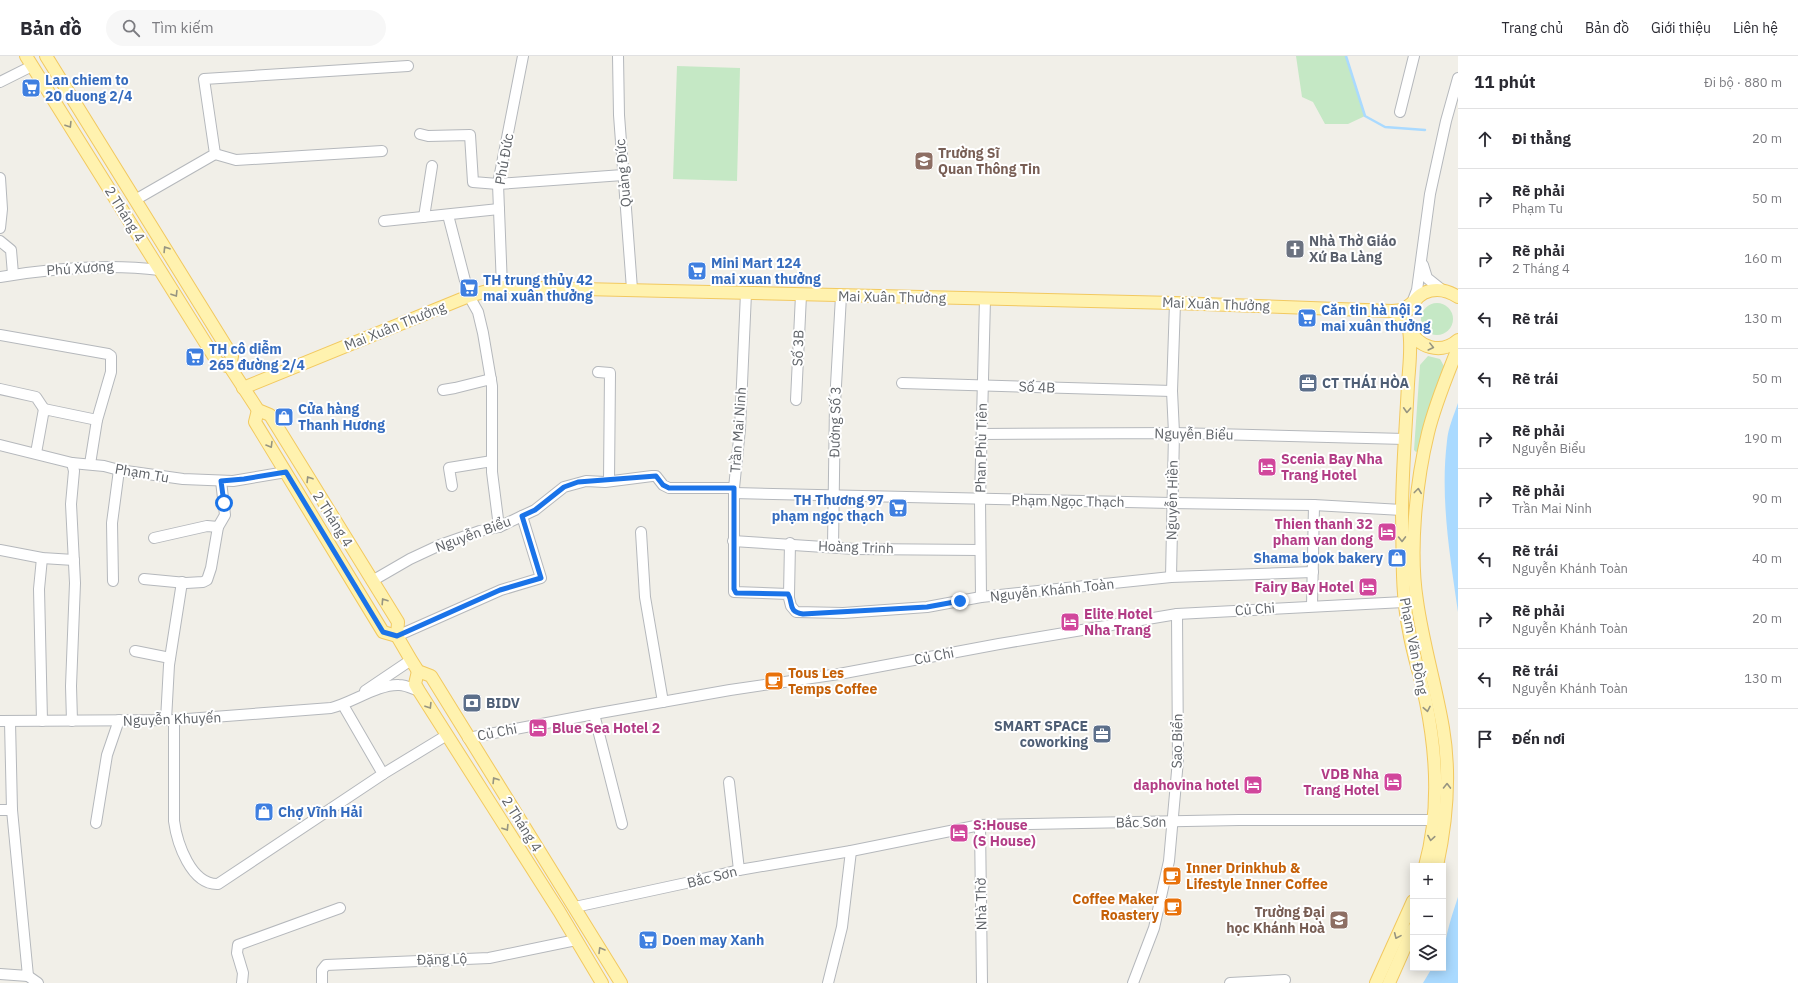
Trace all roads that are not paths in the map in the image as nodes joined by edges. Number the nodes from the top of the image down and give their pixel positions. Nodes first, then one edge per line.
1 (46, 56) edge
2 (523, 56) edge
3 (618, 56) edge
4 (1414, 56) edge
5 (29, 61) edge
6 (408, 66) dead end
7 (1458, 78) edge
8 (0, 82) edge
9 (1400, 112) dead end
10 (420, 134) dead end
11 (382, 151) dead end
12 (215, 154) junction
13 (432, 166) dead end
14 (623, 175) junction
15 (0, 178) edge
16 (498, 184) junction
17 (135, 200) junction
18 (499, 210) junction
19 (448, 215) junction
20 (424, 217) junction
21 (384, 221) dead end
22 (0, 228) edge
23 (0, 241) edge
24 (1422, 259) junction
25 (160, 270) junction
26 (13, 274) junction
27 (0, 277) edge
28 (502, 287) junction
29 (1458, 287) edge
30 (632, 289) junction
31 (1442, 290) junction
32 (746, 293) junction
33 (801, 295) junction
34 (469, 296) junction
35 (841, 296) junction
36 (1458, 297) edge
37 (984, 299) junction
38 (1175, 303) junction
39 (1412, 303) junction
40 (1392, 311) junction
41 (1410, 329) junction
42 (0, 335) edge
43 (1458, 340) edge
44 (1458, 348) edge
45 (230, 367) junction
46 (598, 372) dead end
47 (491, 379) junction
48 (902, 383) dead end
49 (982, 385) junction
50 (244, 388) junction
51 (0, 389) edge
52 (443, 390) dead end
53 (1172, 391) junction
54 (796, 400) dead end
55 (44, 409) junction
56 (258, 410) junction
57 (96, 420) junction
58 (1174, 433) junction
59 (982, 434) junction
60 (1406, 439) junction
61 (0, 445) edge
62 (36, 453) junction
63 (492, 461) junction
64 (72, 463) junction
65 (90, 464) junction
66 (119, 470) junction
67 (286, 472) junction
68 (221, 481) junction
69 (609, 481) junction
70 (452, 486) dead end
71 (734, 490) junction
72 (834, 494) junction
73 (980, 499) junction
74 (1171, 503) junction
75 (1314, 505) junction
76 (1402, 510) junction
77 (522, 516) junction
78 (500, 526) junction
79 (218, 527) junction
80 (641, 532) dead end
81 (154, 538) dead end
82 (733, 541) junction
83 (790, 543) junction
84 (833, 547) junction
85 (0, 550) edge
86 (980, 550) junction
87 (42, 558) junction
88 (74, 560) junction
89 (1313, 572) junction
90 (1171, 577) junction
91 (144, 579) dead end
92 (113, 580) dead end
93 (372, 581) junction
94 (182, 582) junction
95 (789, 595) junction
96 (980, 597) junction
97 (1416, 601) junction
98 (1404, 602) junction
99 (1312, 606) junction
100 (1177, 614) junction
101 (397, 636) junction
102 (135, 651) dead end
103 (170, 658) junction
104 (411, 660) junction
105 (418, 671) junction
106 (419, 691) junction
107 (663, 702) junction
108 (343, 705) junction
109 (594, 714) junction
110 (119, 720) junction
111 (170, 720) junction
112 (5, 721) edge
113 (42, 721) junction
114 (72, 721) junction
115 (447, 735) junction
116 (468, 738) junction
117 (383, 774) junction
118 (729, 782) dead end
119 (0, 810) edge
120 (12, 810) junction
121 (1440, 820) junction
122 (1171, 821) junction
123 (96, 823) dead end
124 (622, 824) dead end
125 (980, 825) junction
126 (851, 851) junction
127 (1426, 863) edge
128 (1437, 863) edge
129 (739, 870) junction
130 (575, 907) junction
131 (340, 908) dead end
132 (1410, 908) edge
133 (559, 911) junction
134 (1410, 935) edge
135 (576, 940) junction
136 (0, 974) edge
137 (28, 976) junction
138 (1285, 980) dead end
139 (38, 983) edge
140 (242, 983) edge
141 (322, 983) edge
142 (602, 983) edge
143 (621, 983) edge
144 (828, 983) edge
145 (982, 983) edge
146 (1133, 983) edge
147 (1230, 983) edge
148 (1376, 983) edge
149 (1389, 983) edge

1 - 17 main road, 2 Tháng 4
2 - 16 street, Phú Đức
3 - 14 street, Quảng Đức
4 - 9 street
5 - 8 street
5 -> 25 main road, 2 Tháng 4
6 - 12 street
7 - 24 street
10 - 16 street
11 - 12 street
12 - 17 street
13 - 20 street
14 - 16 street
14 - 30 street, Quảng Đức
15 - 22 street
16 - 18 street, Phú Đức
45 -> 17 main road, 2 Tháng 4
18 - 19 street
18 - 28 street, Phú Đức
19 - 20 street
19 - 34 street
20 - 21 street
23 - 26 street
24 - 31 street
24 - 39 street
25 - 26 street, Phú Xương
25 -> 45 main road, 2 Tháng 4
26 - 27 street, Phú Xương
28 - 30 main road, Mai Xuân Thưởng
28 - 34 main road, Mai Xuân Thưởng
29 - 31 main road
30 - 32 main road, Mai Xuân Thưởng
31 - 36 main road
31 - 39 main road, Mai Xuân Thưởng
32 - 33 main road, Mai Xuân Thưởng
32 - 71 street, Trần Mai Ninh
33 - 35 main road, Mai Xuân Thưởng
33 - 54 street, Số 3B
34 - 47 street
34 - 50 main road, Mai Xuân Thưởng
35 - 37 main road, Mai Xuân Thưởng
35 - 72 street, Đường Số 3
37 - 38 main road, Mai Xuân Thưởng
37 - 49 street, Phan Phù Tiên
38 - 40 main road, Mai Xuân Thưởng
38 - 53 street, Nguyễn Hiền
39 - 40 main road, Mai Xuân Thưởng
39 - 41 main road, Phạm Văn Đồng
40 - 41 main road
41 -> 43 main road
41 -> 60 main road, Phạm Văn Đồng
42 - 57 street
97 -> 44 main road, Phạm Văn Đồng
45 - 50 main road, 2 Tháng 4
46 - 69 street
47 - 52 street
47 - 63 street
48 - 49 street, Số 4B
49 - 53 street, Số 4B
49 - 59 street, Phan Phù Tiên
50 - 56 main road, 2 Tháng 4
51 - 55 street
53 - 58 street, Nguyễn Hiền
55 - 57 street
55 - 62 street
56 -> 67 main road, 2 Tháng 4
93 -> 56 main road, 2 Tháng 4
57 - 65 street
58 - 59 street, Nguyễn Biểu
58 - 60 street, Nguyễn Biểu
58 - 74 street, Nguyễn Hiền
59 - 73 street, Phan Phù Tiên
60 - 76 main road, Phạm Văn Đồng
61 - 62 street, Phạm Tu
62 - 64 street, Phạm Tu
63 - 70 street
63 - 78 street
64 - 65 street, Phạm Tu
64 - 88 street
65 - 66 street, Phạm Tu
66 - 68 street, Phạm Tu
66 - 92 street
67 - 68 street, Phạm Tu
67 - 101 main road, 2 Tháng 4
68 - 79 street
69 - 71 street, Nguyễn Biểu
69 - 77 street, Nguyễn Biểu
71 - 72 street, Phạm Ngọc Thạch
71 - 82 street, Trần Mai Ninh
72 - 73 street, Phạm Ngọc Thạch
72 - 84 street, Đường Số 3
73 - 74 street, Phạm Ngọc Thạch
73 - 86 street, Phan Phù Tiên
74 - 75 street, Phạm Ngọc Thạch
74 - 90 street, Nguyễn Hiền
75 - 76 street, Phạm Ngọc Thạch
75 - 89 street
76 -> 98 main road, Phạm Văn Đồng
77 - 78 street, Nguyễn Biểu
77 - 101 street
78 - 93 street, Nguyễn Biểu
79 - 81 street
79 - 94 street
80 - 107 street
82 - 83 street, Hoàng Trinh
82 - 95 street, Trần Mai Ninh
83 - 84 street, Hoàng Trinh
83 - 95 street
84 - 86 street, Hoàng Trinh
85 - 87 street
86 - 96 street, Phan Phù Tiên
87 - 88 street
87 - 113 street
88 - 114 street
89 - 90 street, Nguyễn Khánh Toàn
89 - 99 street
90 - 96 street, Nguyễn Khánh Toàn
91 - 94 street
101 -> 93 main road, 2 Tháng 4
94 - 103 street
95 - 96 street, Nguyễn Khánh Toàn
97 - 98 main road
121 -> 97 main road, Phạm Văn Đồng
98 - 99 street, Củ Chi
98 -> 121 main road, Phạm Văn Đồng
99 - 100 street, Củ Chi
100 - 107 street, Củ Chi
100 - 122 street, Sao Biển
101 - 104 main road, 2 Tháng 4
102 - 103 street
103 - 111 street
104 - 105 main road, 2 Tháng 4
104 - 108 street, Nguyễn Khuyến
105 - 106 main road, 2 Tháng 4
105 - 116 main road, 2 Tháng 4
106 - 108 street, Nguyễn Khuyến
106 -> 115 main road, 2 Tháng 4
107 - 109 street, Củ Chi
108 - 111 street, Nguyễn Khuyến
108 - 117 street
109 - 116 street, Củ Chi
109 - 124 street
110 - 111 street, Nguyễn Khuyến
110 - 114 street, Nguyễn Khuyến
110 - 123 street
111 - 117 street
112 - 113 street, Nguyễn Khuyến
112 - 120 street
113 - 114 street, Nguyễn Khuyến
115 - 117 street
115 -> 133 main road, 2 Tháng 4
130 -> 116 main road, 2 Tháng 4
118 - 129 street
119 - 120 street
120 - 137 street
121 - 122 street, Bắc Sơn
121 -> 127 main road, Phạm Văn Đồng
121 - 128 main road, Phạm Văn Đồng
122 - 125 street, Bắc Sơn
122 - 146 street, Sao Biển
125 - 126 street, Bắc Sơn
125 - 145 street, Nhà Thờ
126 - 129 street, Bắc Sơn
126 - 144 street
129 - 130 street, Bắc Sơn
130 - 133 main road
143 -> 130 main road, 2 Tháng 4
131 - 140 street
132 -> 148 main road
133 - 135 main road, 2 Tháng 4
134 - 149 main road
135 - 141 street, Đặng Lộ
135 - 142 main road, 2 Tháng 4
136 - 137 street
137 - 139 street
138 - 147 street

